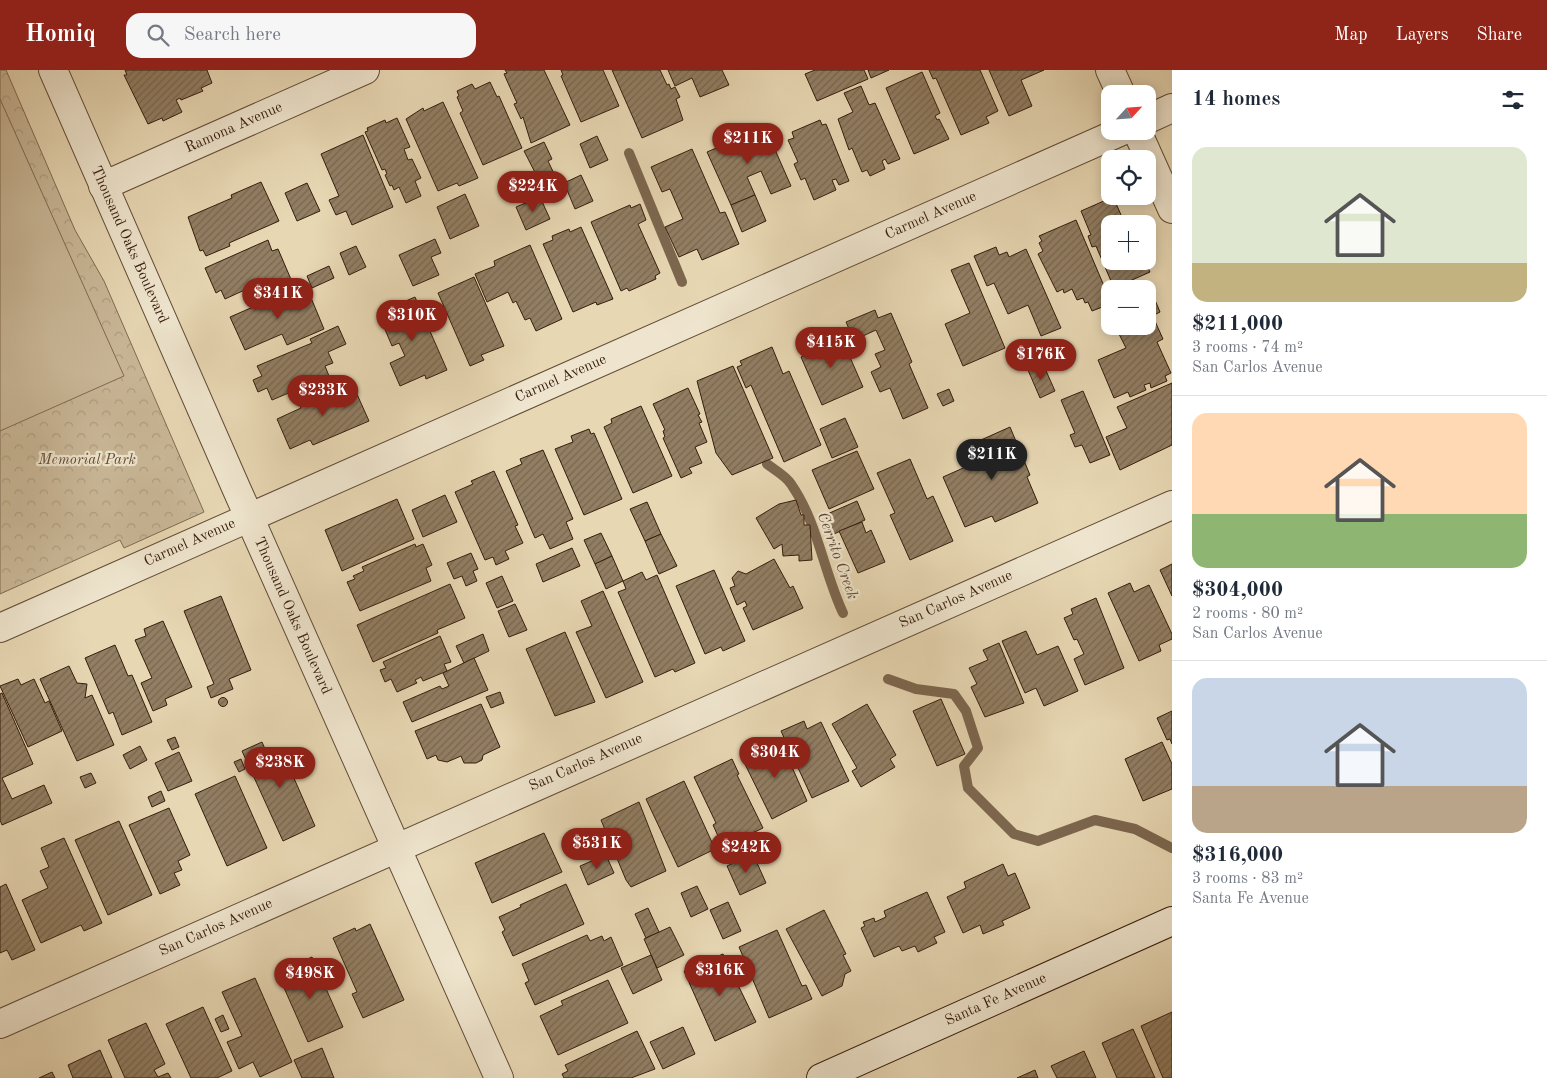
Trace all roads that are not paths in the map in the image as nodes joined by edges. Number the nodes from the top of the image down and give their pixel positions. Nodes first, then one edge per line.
1 (52, 70) edge
2 (366, 70) edge
3 (1110, 70) edge
4 (1117, 85) edge
5 (1172, 108) edge
6 (1156, 116) edge
7 (1102, 140) edge
8 (1142, 140) edge
9 (103, 186) junction
10 (1172, 209) edge
11 (1172, 505) edge
12 (248, 517) junction
13 (0, 628) edge
14 (396, 847) junction
15 (1172, 922) edge
16 (0, 1024) edge
17 (498, 1078) edge
18 (821, 1078) edge

1 - 9 street, Thousand Oaks Boulevard
2 - 9 street, Ramona Avenue
3 - 4 street
5 - 6 street
7 - 12 street, Carmel Avenue
8 - 10 street
9 - 12 street, Thousand Oaks Boulevard
11 - 14 street, San Carlos Avenue
12 - 13 street, Carmel Avenue
12 - 14 street, Thousand Oaks Boulevard
14 - 16 street, San Carlos Avenue
14 - 17 street, Thousand Oaks Boulevard
15 - 18 street, Santa Fe Avenue

